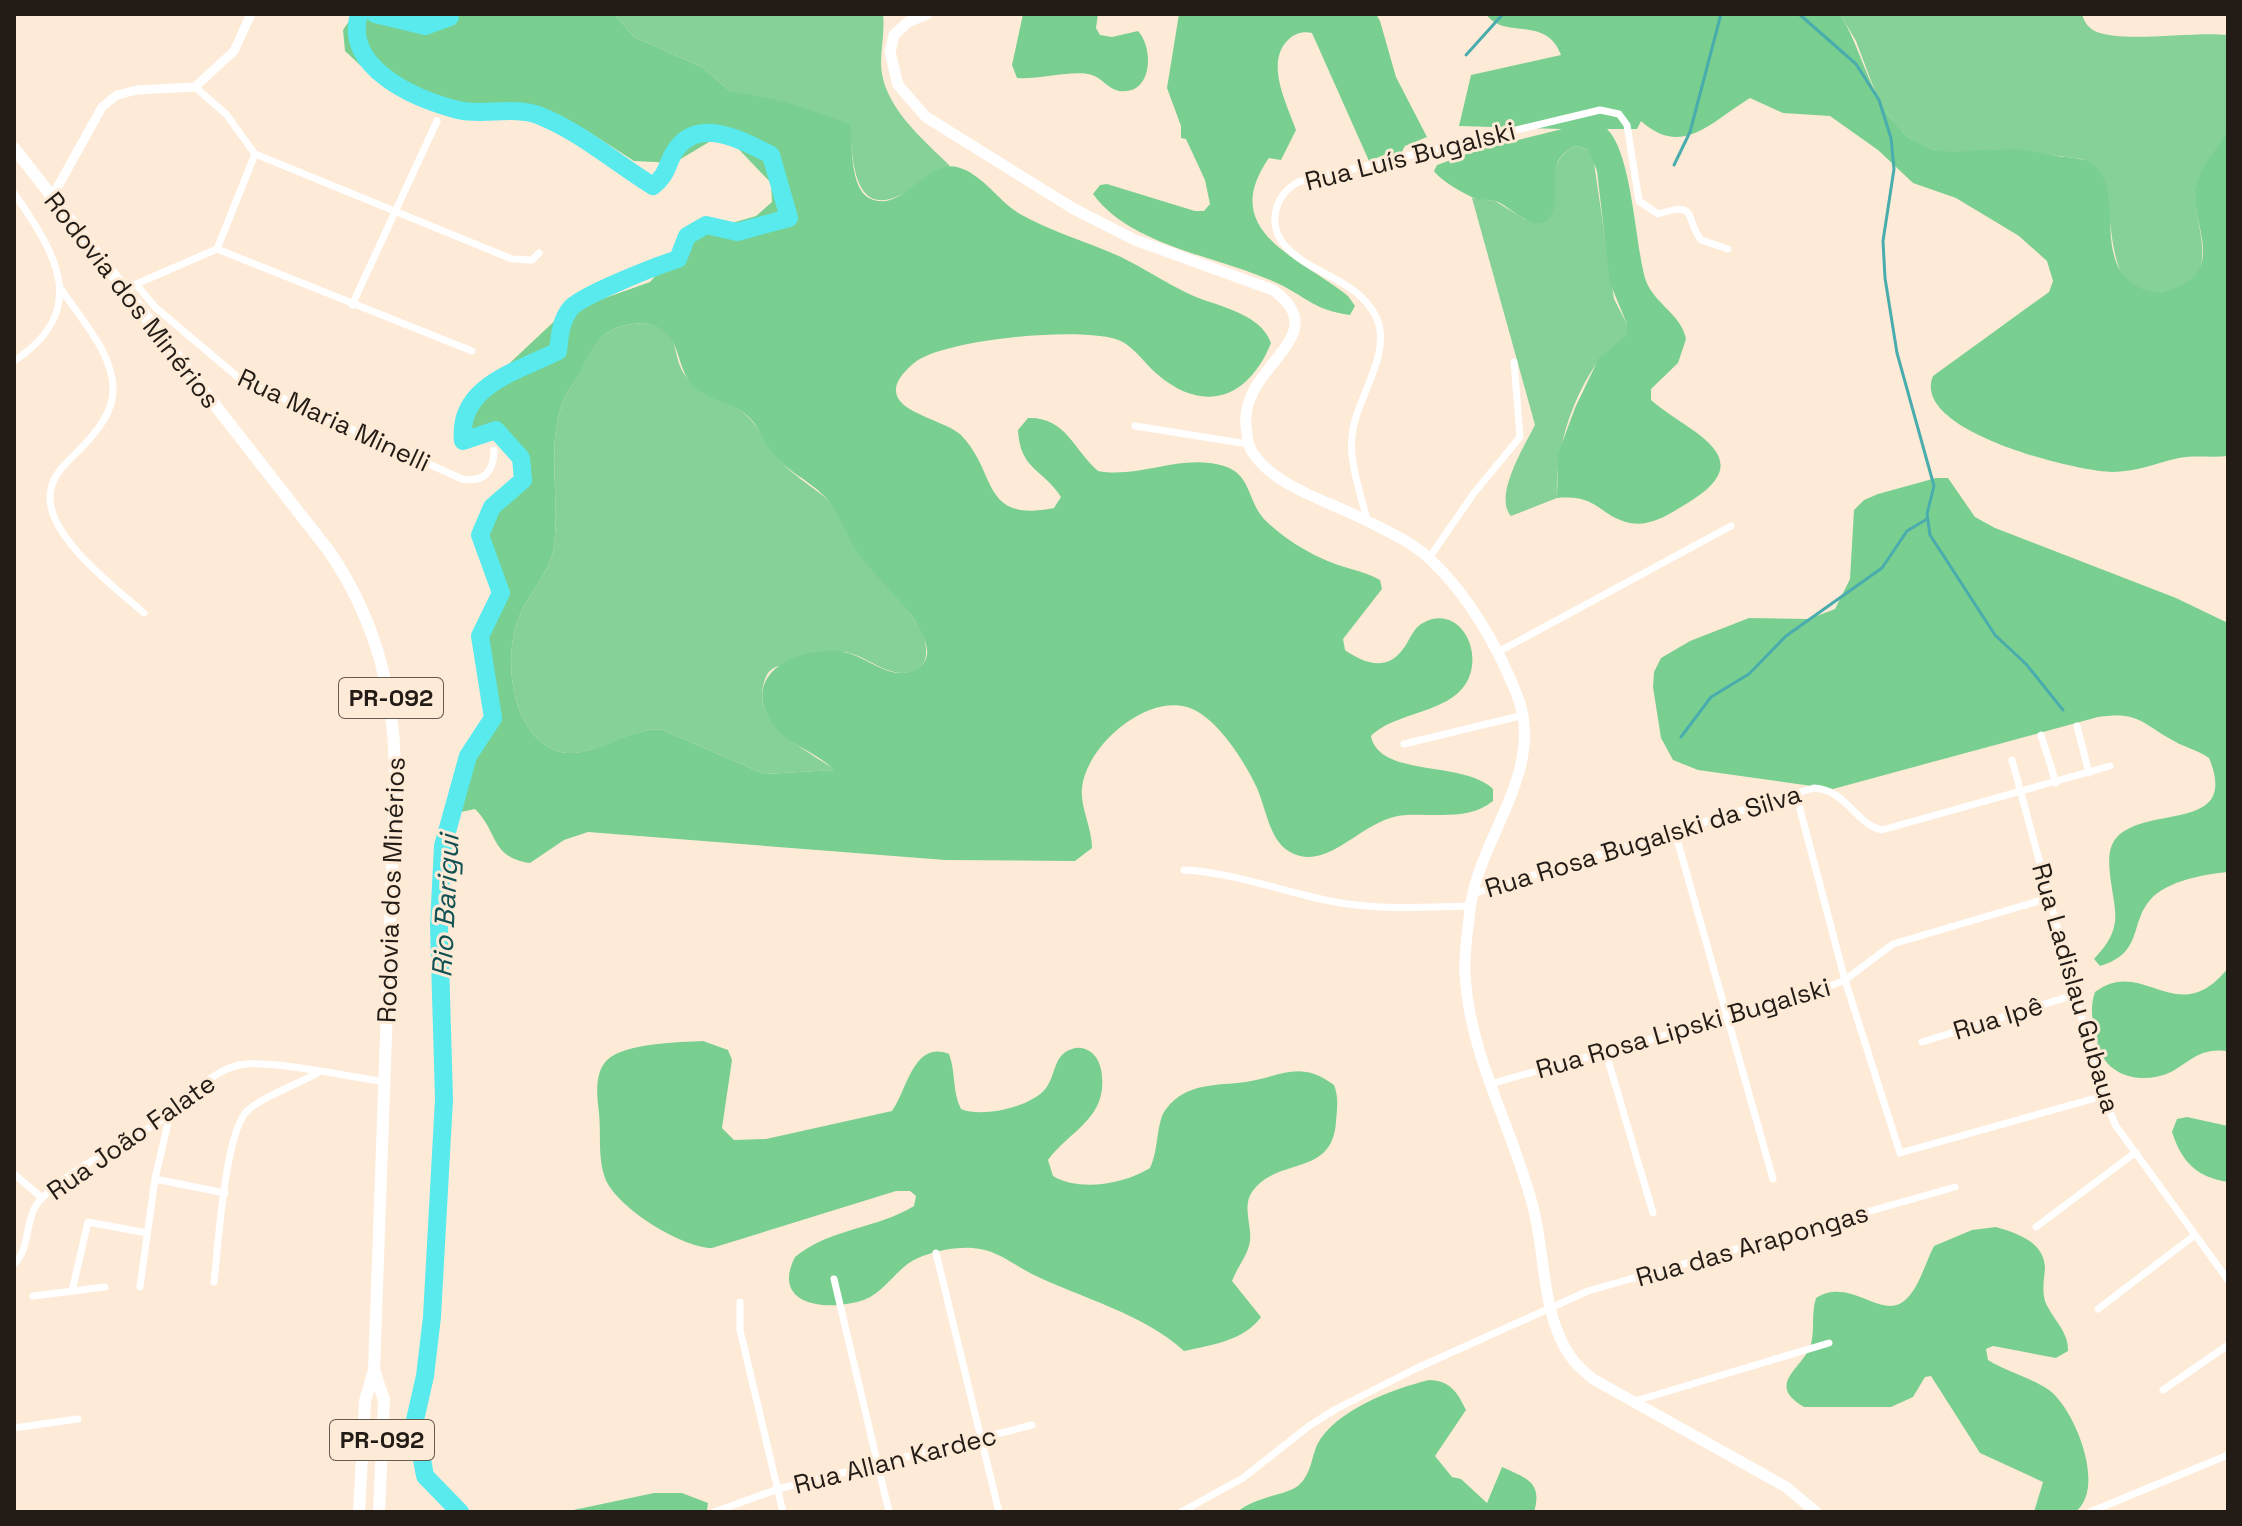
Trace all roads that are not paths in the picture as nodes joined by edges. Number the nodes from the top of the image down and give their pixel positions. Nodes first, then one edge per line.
1 (251, 14) edge
2 (927, 14) edge
3 (905, 18) edge
4 (195, 87) junction
5 (437, 121) dead end
6 (14, 148) edge
7 (255, 154) junction
8 (14, 193) edge
9 (52, 197) junction
10 (395, 212) junction
11 (217, 249) junction
12 (1728, 249) dead end
13 (539, 253) dead end
14 (136, 284) junction
15 (61, 289) junction
16 (123, 289) junction
17 (352, 305) junction
18 (472, 351) dead end
19 (14, 361) edge
20 (1514, 362) dead end
21 (1135, 426) dead end
22 (1248, 444) junction
23 (494, 450) dead end
24 (1367, 520) junction
25 (1731, 526) dead end
26 (1429, 558) junction
27 (144, 613) dead end
28 (1498, 652) junction
29 (1524, 715) junction
30 (2077, 726) dead end
31 (2041, 735) dead end
32 (1404, 744) dead end
33 (2012, 760) dead end
34 (2110, 766) dead end
35 (2089, 773) junction
36 (2056, 783) junction
37 (2021, 793) junction
38 (1796, 794) junction
39 (1675, 832) junction
40 (1184, 870) dead end
41 (2049, 898) junction
42 (1471, 900) junction
43 (1845, 980) junction
44 (2074, 995) junction
45 (1729, 1018) junction
46 (1922, 1042) dead end
47 (1606, 1053) junction
48 (319, 1072) junction
49 (385, 1082) junction
50 (1490, 1084) junction
51 (2103, 1096) junction
52 (170, 1114) junction
53 (2136, 1152) junction
54 (14, 1174) edge
55 (155, 1179) junction
56 (1773, 1179) dead end
57 (1955, 1187) dead end
58 (225, 1193) junction
59 (42, 1198) junction
60 (1653, 1213) dead end
61 (2036, 1227) dead end
62 (147, 1233) junction
63 (2195, 1235) junction
64 (936, 1253) dead end
65 (14, 1264) edge
66 (834, 1279) dead end
67 (2228, 1280) edge
68 (214, 1282) dead end
69 (105, 1287) dead end
70 (140, 1287) dead end
71 (72, 1291) junction
72 (33, 1296) dead end
73 (740, 1302) dead end
74 (1550, 1308) junction
75 (2098, 1309) dead end
76 (1829, 1343) dead end
77 (2228, 1345) edge
78 (374, 1370) junction
79 (2163, 1390) dead end
80 (1630, 1402) junction
81 (78, 1419) dead end
82 (1032, 1425) dead end
83 (14, 1428) edge
84 (980, 1440) junction
85 (2228, 1455) edge
86 (878, 1465) junction
87 (778, 1489) junction
88 (359, 1512) edge
89 (379, 1512) edge
90 (714, 1512) edge
91 (783, 1512) edge
92 (889, 1512) edge
93 (999, 1512) edge
94 (1181, 1512) edge
95 (1816, 1512) edge
96 (2090, 1512) edge

1 - 4 street
2 - 3 main road
3 - 22 main road
4 - 7 street
4 - 9 street
5 - 10 street
6 - 9 main road, Rodovia dos Minérios / PR-092
7 - 10 street
7 - 11 street
8 - 15 street
9 - 16 main road, Rodovia dos Minérios / PR-092
10 - 13 street
10 - 17 street
11 - 14 street
11 - 17 street
12 - 24 street, Rua Luís Bugalski
14 - 16 street
14 - 23 street, Rua Maria Minelli
15 - 19 street
15 - 27 street
16 - 49 main road, Rodovia dos Minérios / PR-092
17 - 18 street
20 - 26 street
21 - 22 street
22 - 24 main road
24 - 26 main road
25 - 28 street
26 - 28 main road
28 - 29 main road
29 - 32 street
29 - 42 main road
30 - 35 street
31 - 36 street
33 - 37 street, Rua Ladislau Gubaua
34 - 35 street
35 - 36 street
36 - 37 street
37 - 38 street, Rua Rosa Bugalski da Silva
37 - 41 street, Rua Ladislau Gubaua
38 - 39 street, Rua Rosa Bugalski da Silva
38 - 43 street
39 - 42 street, Rua Rosa Bugalski da Silva
39 - 45 street
40 - 42 street, Rua Rosa Bugalski da Silva
41 - 43 street, Rua Rosa Lipski Bugalski
41 - 44 street, Rua Ladislau Gubaua
42 - 50 main road
43 - 45 street, Rua Rosa Lipski Bugalski
43 - 51 street
44 - 46 street, Rua Ipê
44 - 51 street, Rua Ladislau Gubaua
45 - 47 street, Rua Rosa Lipski Bugalski
45 - 56 street
47 - 50 street, Rua Rosa Lipski Bugalski
47 - 60 street
48 - 49 street, Rua João Falate
48 - 52 street, Rua João Falate
48 - 58 street
49 - 78 main road, Rodovia dos Minérios / PR-092
50 - 74 main road
51 - 53 street, Rua Ladislau Gubaua
52 - 55 street
52 - 59 street, Rua João Falate
53 - 61 street
53 - 63 street, Rua Ladislau Gubaua
54 - 59 street
55 - 58 street
55 - 62 street
57 - 74 street, Rua das Arapongas
58 - 68 street
59 - 65 street, Rua João Falate
62 - 70 street
62 - 71 street
63 - 67 street, Rua Ladislau Gubaua
63 - 75 street
64 - 84 street
66 - 86 street
69 - 71 street
71 - 72 street
73 - 87 street
74 - 80 main road
74 - 94 street, Rua das Arapongas
76 - 80 street
77 - 79 street
78 - 88 main road, Rodovia dos Minérios / PR-092
78 - 89 main road, Rodovia dos Minérios / PR-092
80 - 95 main road
81 - 83 street
82 - 84 street, Rua Allan Kardec
84 - 86 street, Rua Allan Kardec
84 - 93 street
85 - 96 street
86 - 87 street, Rua Allan Kardec
86 - 92 street
87 - 90 street, Rua Allan Kardec
87 - 91 street

